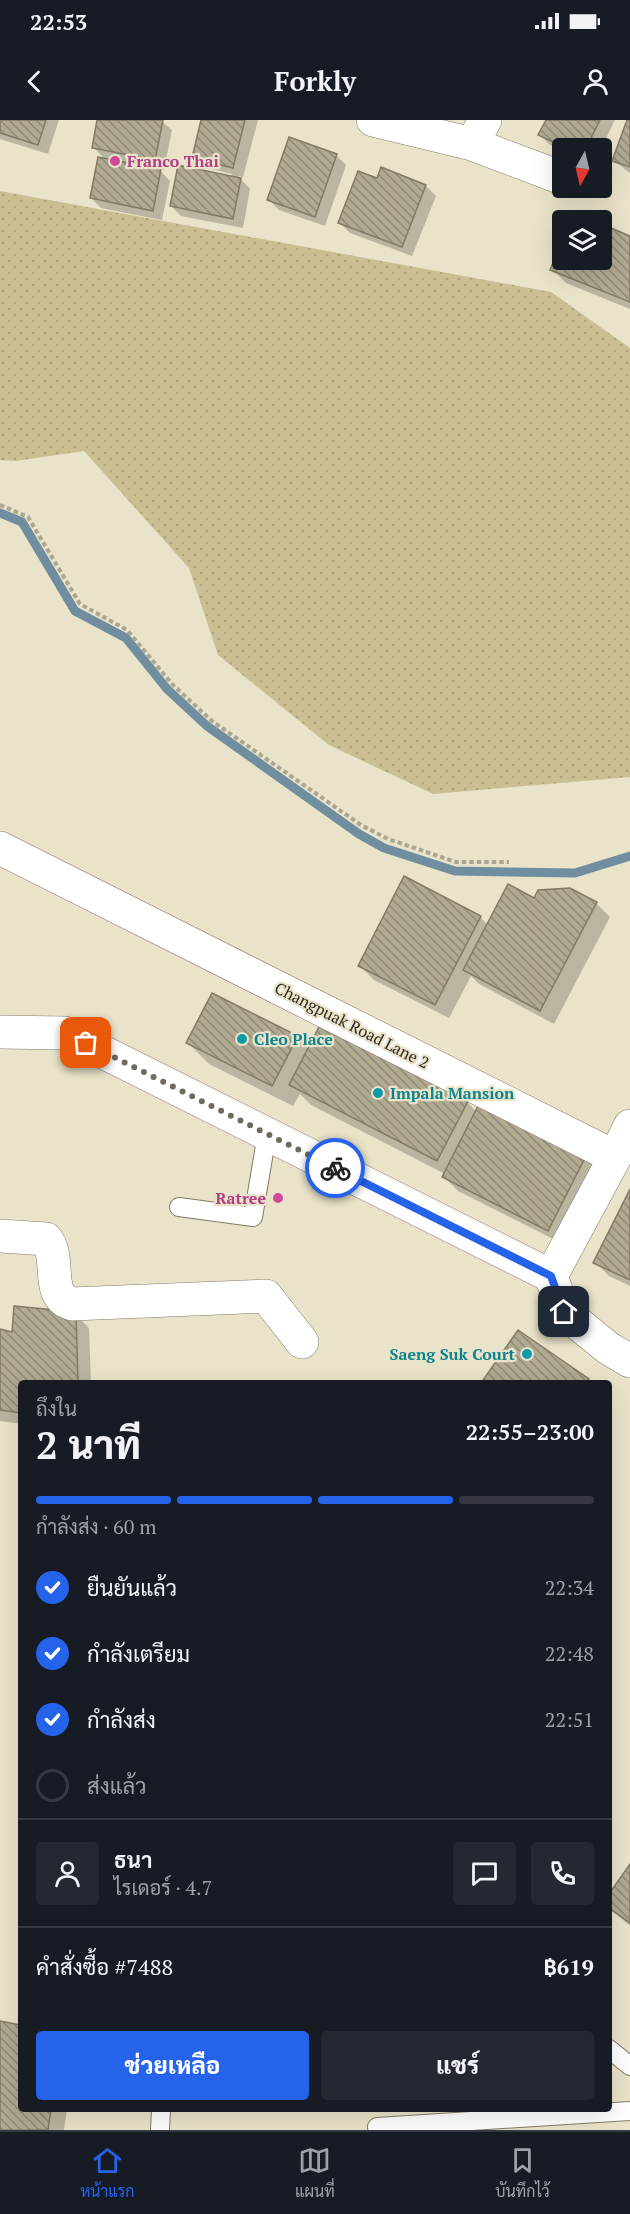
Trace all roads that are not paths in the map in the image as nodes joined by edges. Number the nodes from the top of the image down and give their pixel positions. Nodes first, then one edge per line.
1 (372, 120) edge
2 (479, 132) edge
3 (552, 172) edge
4 (0, 848) edge
5 (0, 1032) edge
6 (630, 1126) edge
7 (267, 1134) junction
8 (615, 1157) junction
9 (179, 1208) dead end
10 (0, 1236) edge
11 (551, 1276) junction
12 (302, 1342) dead end
13 (630, 1361) edge
14 (612, 2051) edge
15 (630, 2066) edge
16 (630, 2111) edge
17 (161, 2112) edge
18 (607, 2112) edge
19 (612, 2112) edge
20 (377, 2122) edge
21 (160, 2130) edge

1 - 2 street
2 - 3 street
4 - 8 street, Changpuak Road Lane 2
5 - 7 street
6 - 8 street
7 - 9 lane
7 - 11 street
8 - 11 street
10 - 12 street
11 - 13 street
14 - 15 lane
16 - 19 lane
17 - 21 lane
18 - 20 lane

